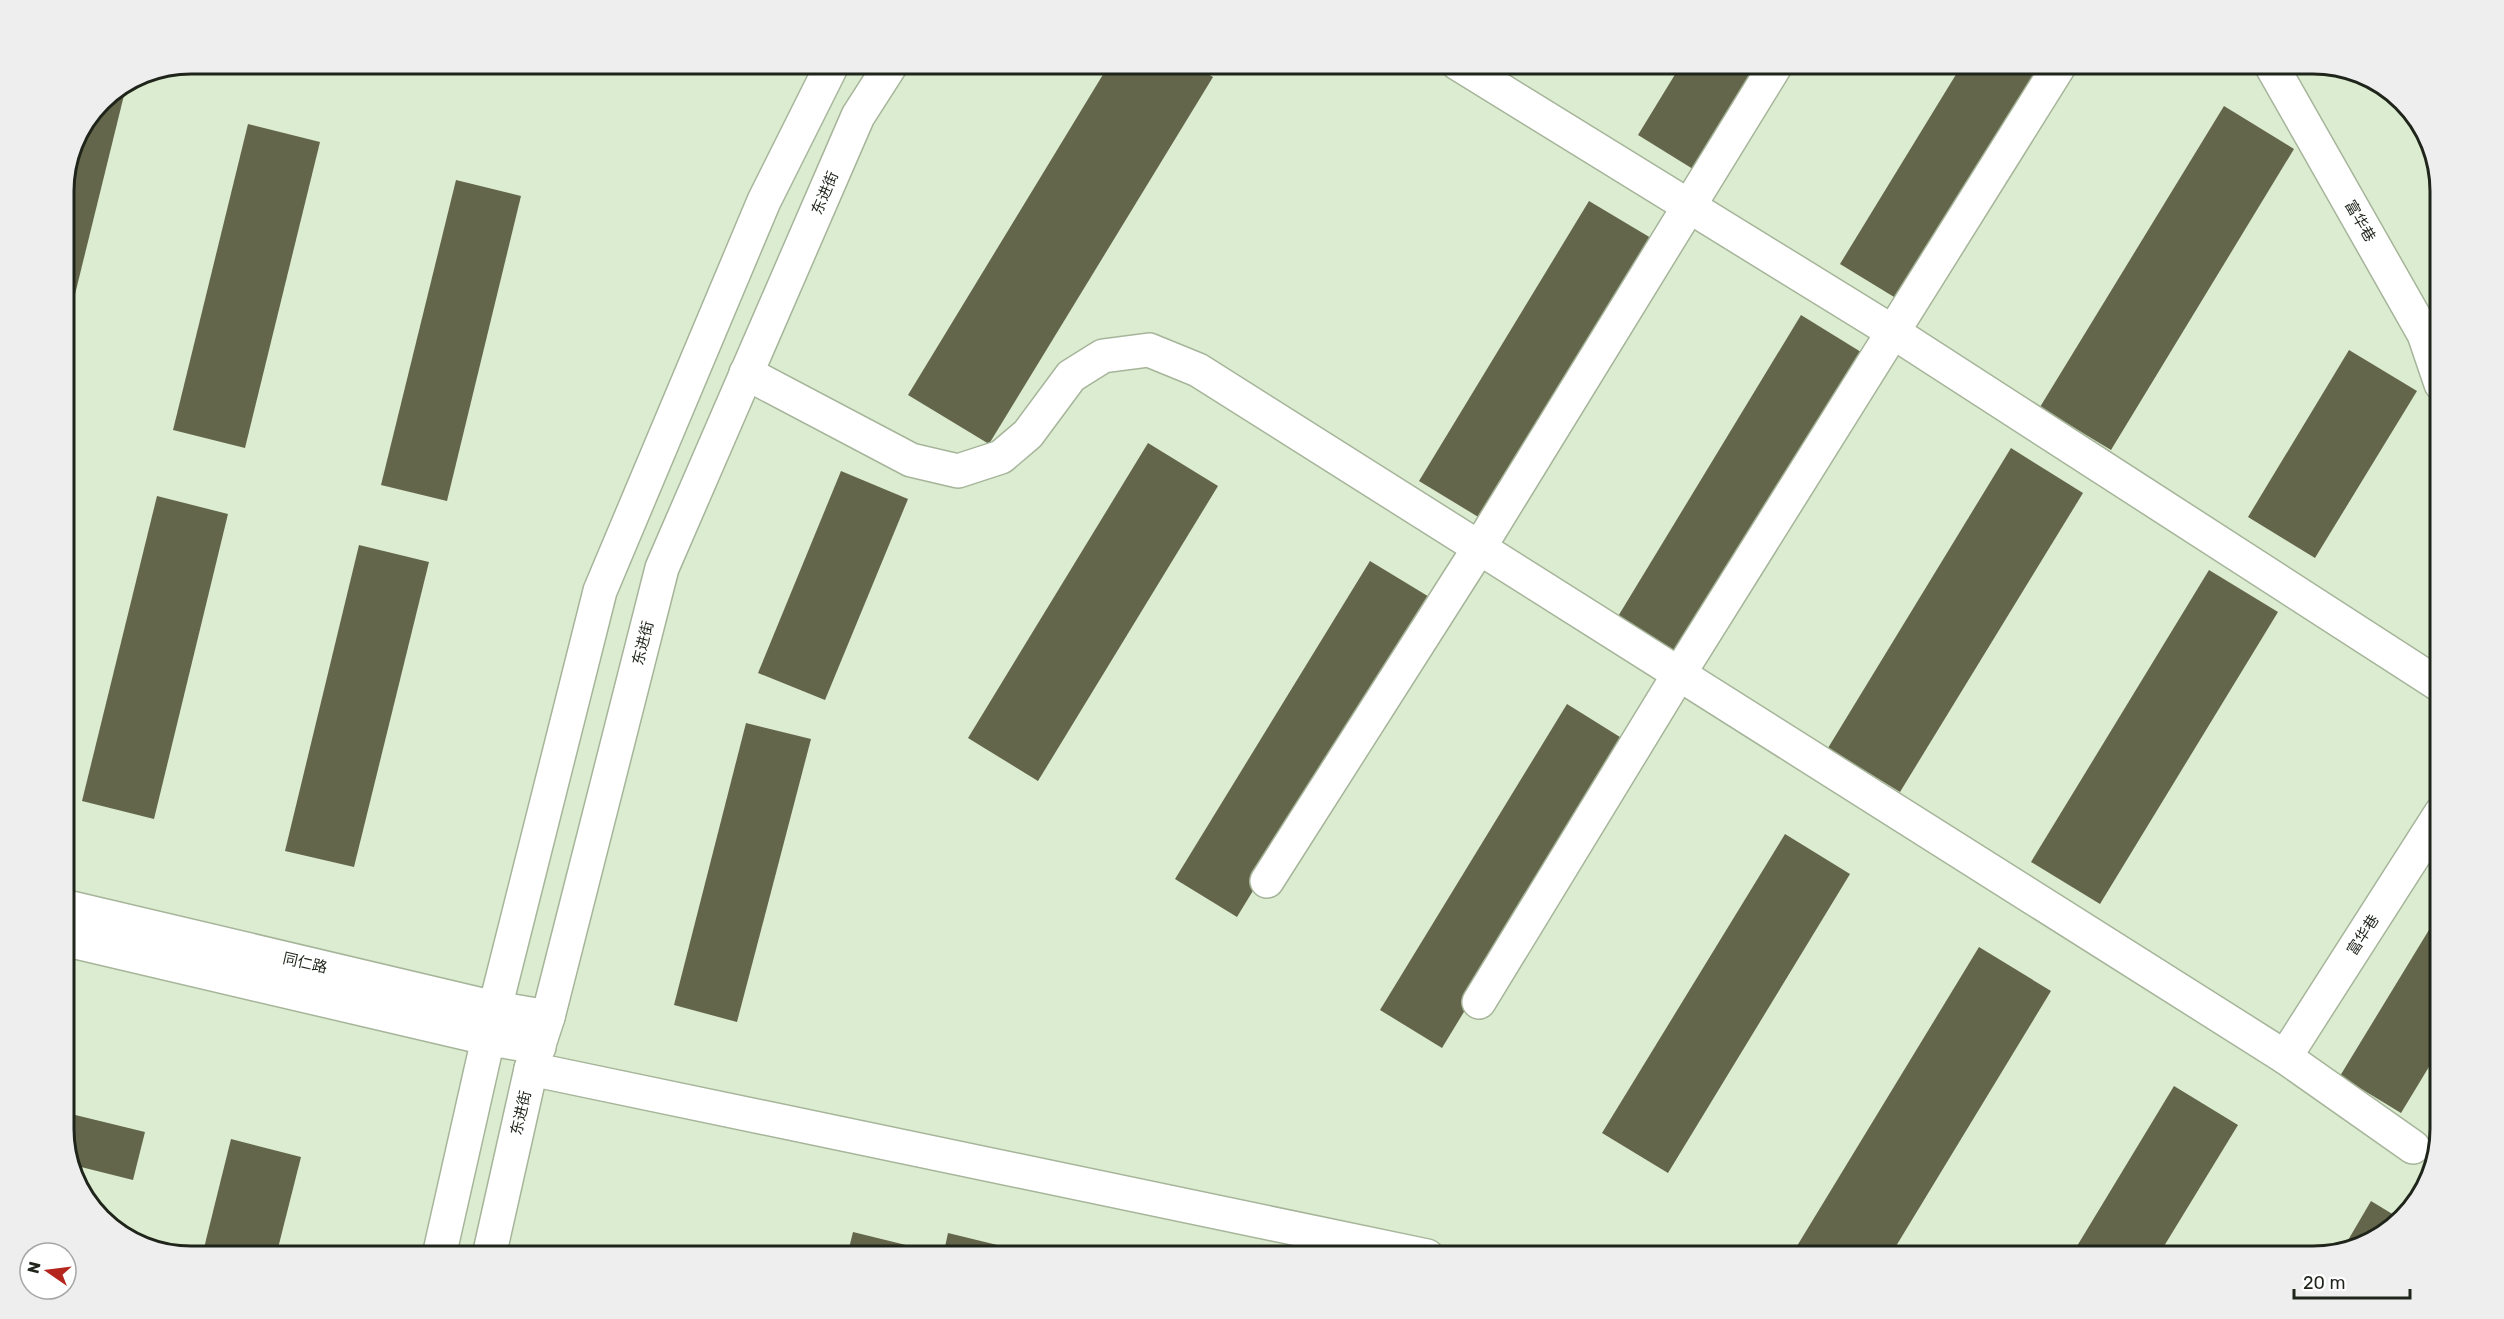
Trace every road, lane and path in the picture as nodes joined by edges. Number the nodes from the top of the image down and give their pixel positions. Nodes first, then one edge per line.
1 (828, 74) edge
2 (885, 74) edge
3 (1475, 74) edge
4 (1770, 74) edge
5 (2054, 74) edge
6 (2276, 74) edge
7 (1688, 206) junction
8 (1893, 332) junction
9 (2430, 352) edge
10 (746, 373) junction
11 (1479, 548) junction
12 (1679, 674) junction
13 (2430, 679) edge
14 (2430, 830) edge
15 (1267, 881) dead end
16 (74, 909) edge
17 (74, 941) edge
18 (1479, 1002) dead end
19 (492, 1024) junction
20 (539, 1044) junction
21 (2285, 1057) junction
22 (2413, 1147) dead end
23 (441, 1246) edge
24 (491, 1246) edge
25 (1385, 1246) edge

1 - 19 street
2 - 10 street, 东进街
3 - 7 street
4 - 7 street
5 - 8 street
6 - 9 street, 富华巷
7 - 8 street
7 - 11 street
8 - 12 street
8 - 13 street
10 - 11 street
10 - 20 street, 东进街
11 - 12 street
11 - 15 street
12 - 18 street
12 - 21 street
14 - 21 street, 富华巷
16 - 19 street, 同仁路
17 - 19 street, 同仁路
19 - 20 street, 同仁路
19 - 23 street
20 - 24 street, 东进街
20 - 25 street, 同仁路
21 - 22 street

